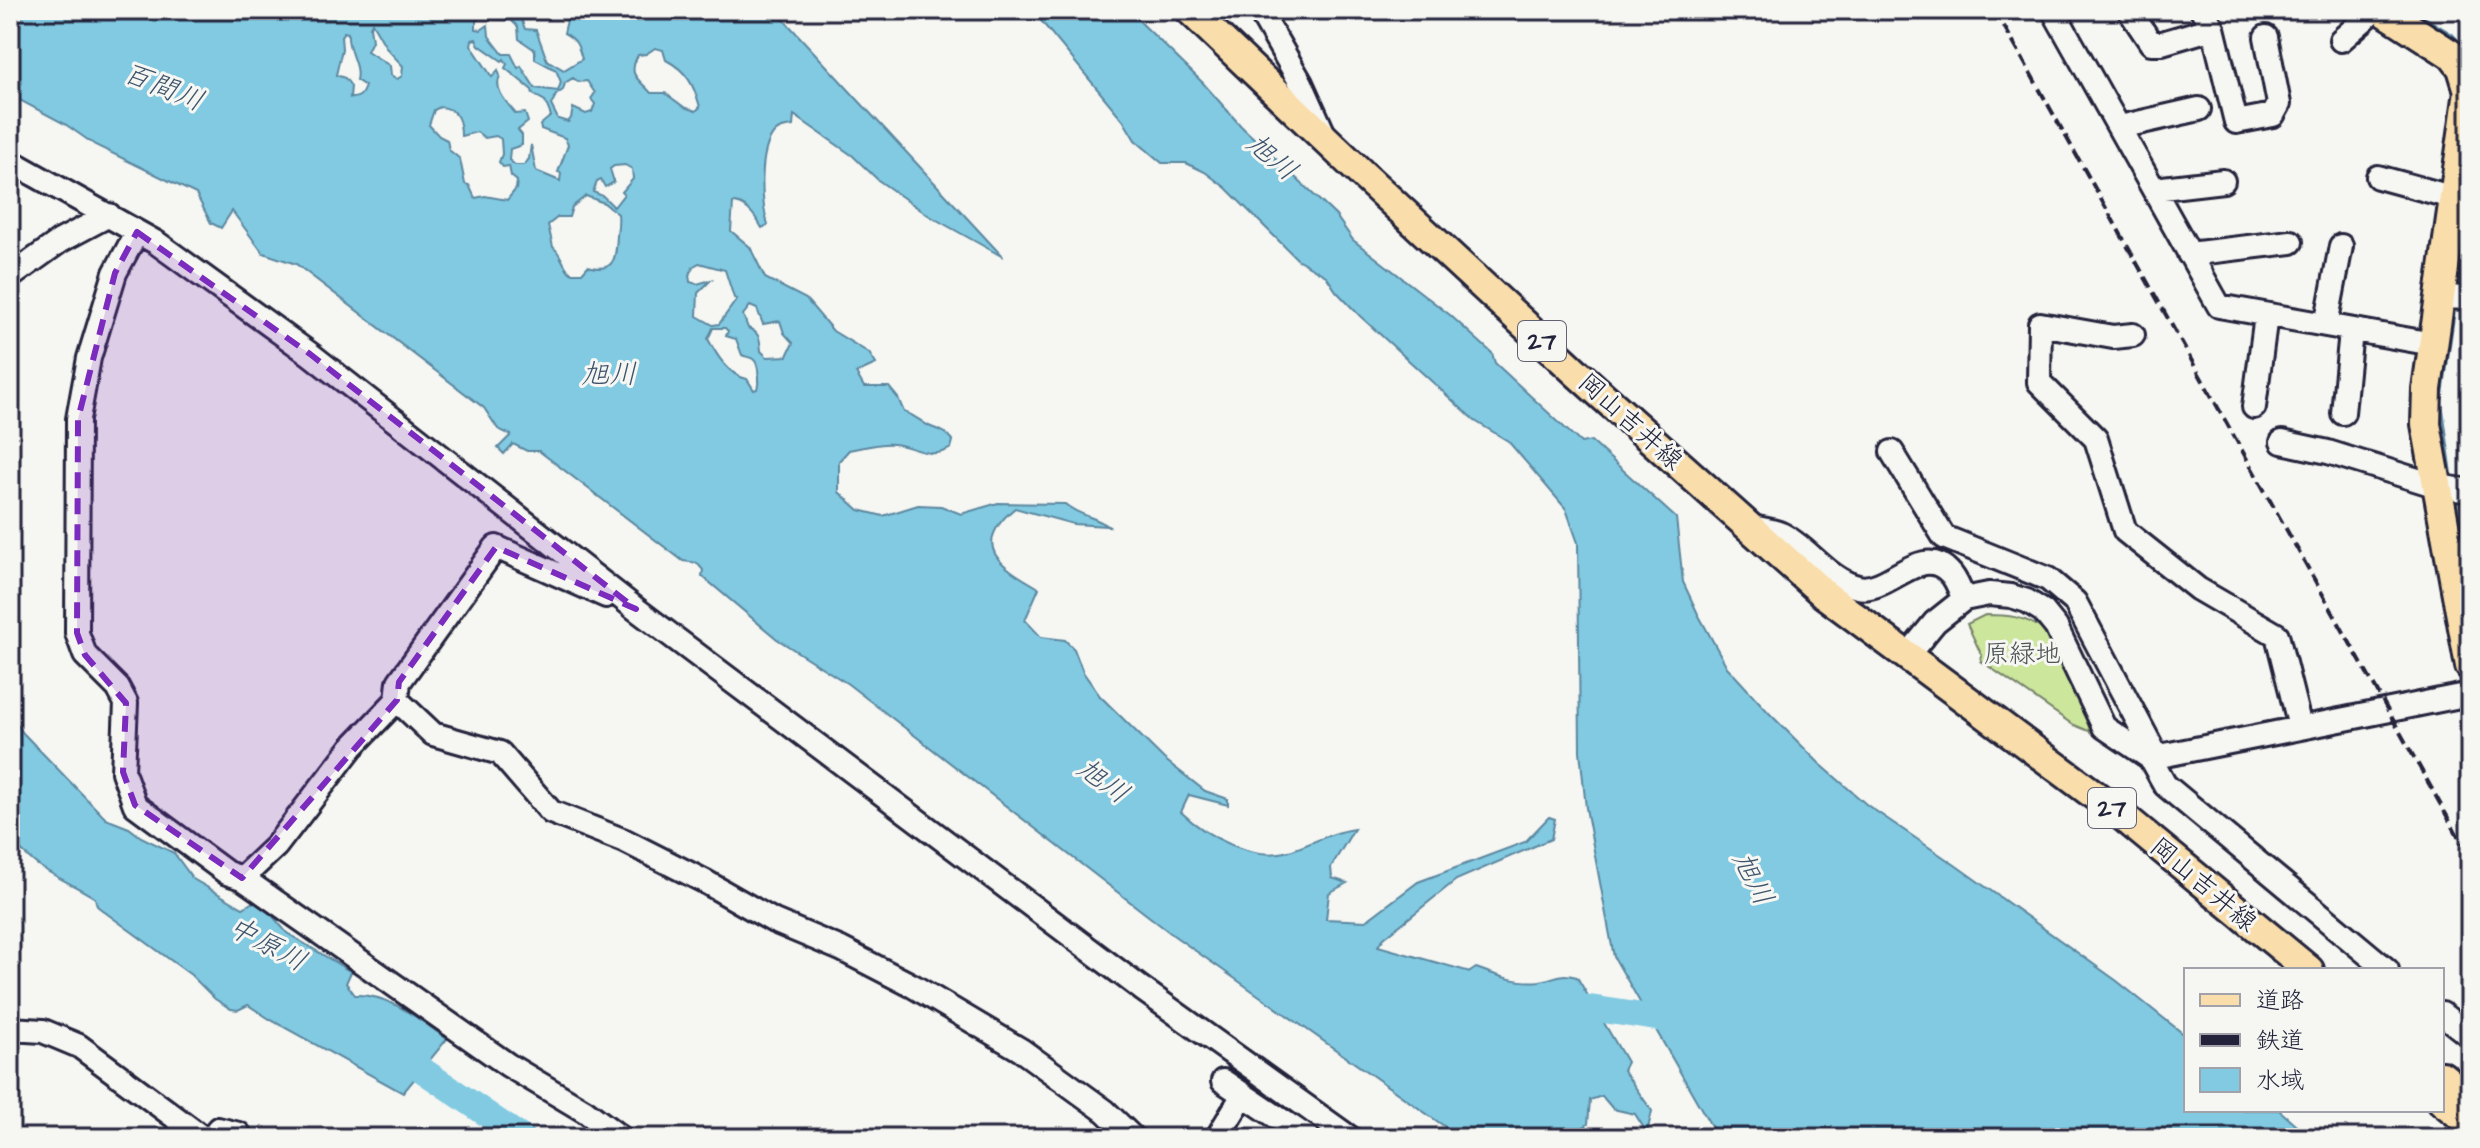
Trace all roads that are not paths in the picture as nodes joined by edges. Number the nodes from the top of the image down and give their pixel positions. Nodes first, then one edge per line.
1 (1190, 10) edge
2 (1259, 10) edge
3 (2053, 10) edge
4 (2129, 10) edge
5 (2375, 10) edge
6 (2382, 10) edge
7 (2208, 19) edge
8 (2266, 37) dead end
9 (2341, 40) dead end
10 (2466, 67) edge
11 (2199, 109) dead end
12 (2120, 127) junction
13 (1326, 140) junction
14 (10, 161) edge
15 (2378, 177) dead end
16 (2223, 181) dead end
17 (2154, 189) junction
18 (2455, 198) junction
19 (109, 215) junction
20 (137, 232) junction
21 (2291, 242) dead end
22 (2341, 246) dead end
23 (2189, 254) junction
24 (10, 277) edge
25 (2455, 298) edge
26 (2266, 315) junction
27 (2326, 325) junction
28 (2351, 331) junction
29 (2133, 335) dead end
30 (2433, 344) junction
31 (2254, 407) dead end
32 (2343, 413) dead end
33 (2282, 442) dead end
34 (1892, 452) dead end
35 (2454, 488) edge
36 (1750, 526) junction
37 (1964, 599) junction
38 (636, 609) junction
39 (1907, 656) junction
40 (2470, 666) edge
41 (2470, 694) edge
42 (397, 700) junction
43 (2300, 727) junction
44 (2154, 758) junction
45 (242, 878) junction
46 (2276, 968) edge
47 (2307, 968) edge
48 (2385, 968) edge
49 (2444, 1016) edge
50 (10, 1029) edge
51 (2470, 1036) edge
52 (2444, 1078) edge
53 (1223, 1081) dead end
54 (1243, 1095) junction
55 (2470, 1099) edge
56 (2444, 1103) edge
57 (2470, 1123) edge
58 (239, 1134) dead end
59 (203, 1138) edge
60 (211, 1138) edge
61 (621, 1138) edge
62 (1133, 1138) edge
63 (1217, 1138) edge
64 (1308, 1138) edge
65 (1350, 1138) edge

1 - 13 main road, 岡山吉井線 / 27
2 - 13 street
3 - 12 street
4 - 7 street
5 - 9 street
6 - 10 main road
7 - 8 street
10 - 18 main road
11 - 12 street
12 - 17 street
13 - 36 main road, 岡山吉井線 / 27
14 - 19 street
15 - 18 street
16 - 17 street
17 - 23 street
18 - 25 main road
19 - 20 street
19 - 24 street
20 - 38 street
20 - 45 street
21 - 23 street
22 - 27 street
23 - 26 street
25 - 30 main road
26 - 27 street
26 - 31 street
27 - 28 street
28 - 30 street
28 - 32 street
29 - 43 street
30 - 35 main road
33 - 35 street
34 - 44 street
35 - 40 main road
36 - 37 street
36 - 39 main road, 岡山吉井線 / 27
37 - 39 street
37 - 44 street
38 - 42 street
38 - 65 street
39 - 46 main road, 岡山吉井線 / 27
39 - 47 main road, 岡山吉井線 / 27
41 - 43 street
42 - 45 street
42 - 62 street
43 - 44 street
44 - 48 street
45 - 61 street
49 - 51 street
50 - 59 street
52 - 55 main road
53 - 54 street
54 - 63 street
54 - 64 street
56 - 57 main road
58 - 60 street

